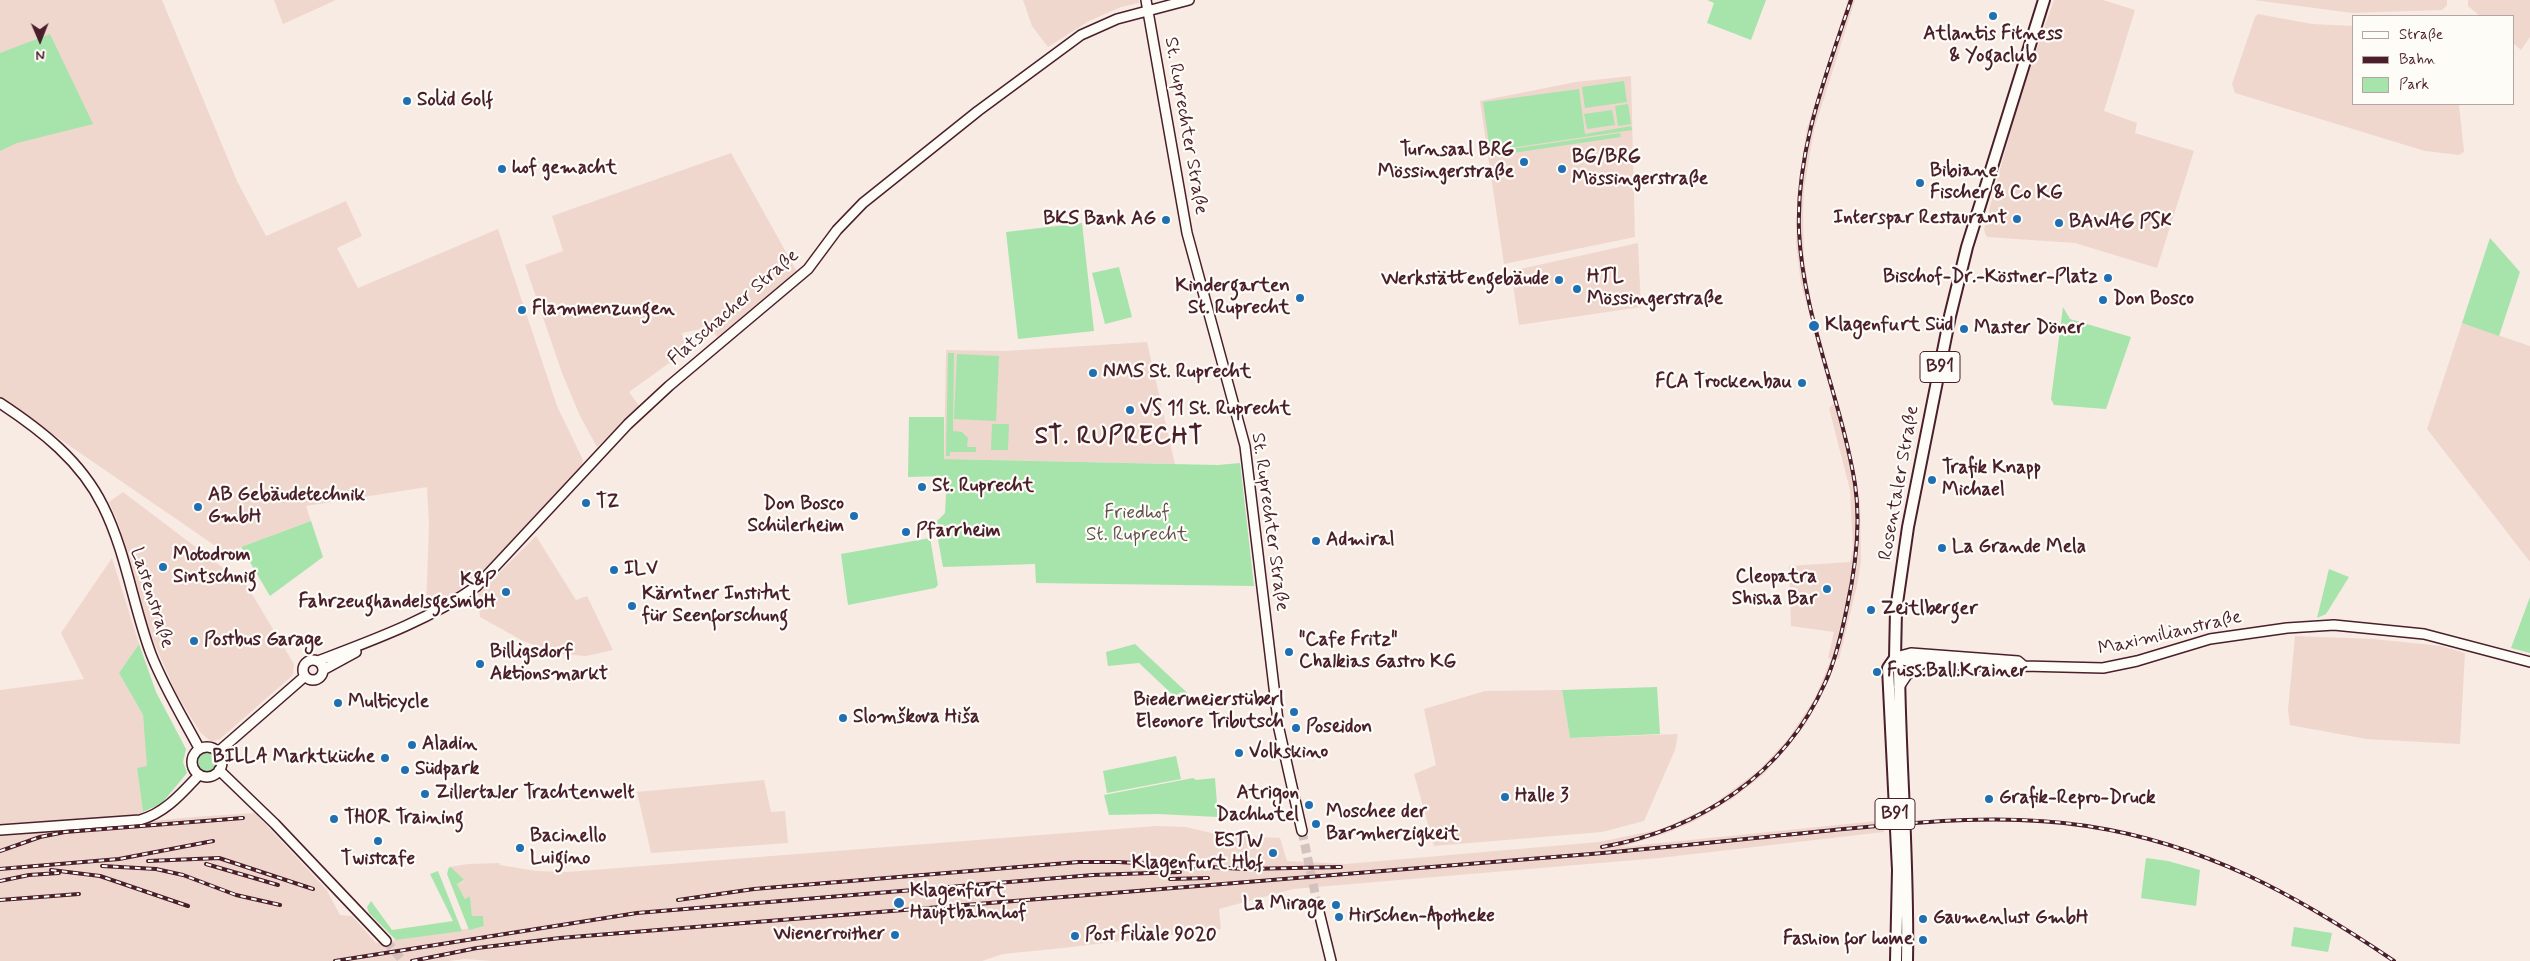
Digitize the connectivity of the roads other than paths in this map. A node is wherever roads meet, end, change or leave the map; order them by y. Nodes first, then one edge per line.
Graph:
1 (1146, 0) edge
2 (1189, 0) edge
3 (2044, 0) edge
4 (1148, 11) junction
5 (0, 403) edge
6 (371, 641) junction
7 (1894, 658) junction
8 (318, 661) junction
9 (1926, 662) junction
10 (2530, 662) edge
11 (2024, 666) junction
12 (323, 670) junction
13 (304, 677) junction
14 (1899, 687) junction
15 (199, 748) junction
16 (218, 752) junction
17 (219, 770) junction
18 (199, 775) junction
19 (0, 830) edge
20 (1302, 831) tunnel mouth
21 (1319, 912) tunnel mouth
22 (386, 941) tunnel mouth
23 (1330, 961) edge
24 (1896, 961) edge
25 (1907, 961) edge

1 - 4 street, St. Ruprechter Straße
2 - 4 street, Flatschacher Straße
3 - 7 main road, Rosentaler Straße / B91
4 - 6 street, Flatschacher Straße
4 - 20 street, St. Ruprechter Straße
5 - 15 street, Lastenstraße
6 - 8 street, Flatschacher Straße
6 - 12 street, Flatschacher Straße
7 - 9 street, Maximilianstraße
7 - 11 street, Maximilianstraße
7 - 14 main road, B91
7 - 24 main road, B91
8 - 12 street
8 - 13 street
9 - 11 street, Maximilianstraße
9 - 14 street
10 - 11 street, Maximilianstraße
12 - 13 street
13 - 16 street
14 - 25 main road, B91
15 - 16 street
15 - 18 street
16 - 17 street
17 - 18 street
17 - 22 street
18 - 19 street
21 - 23 street

